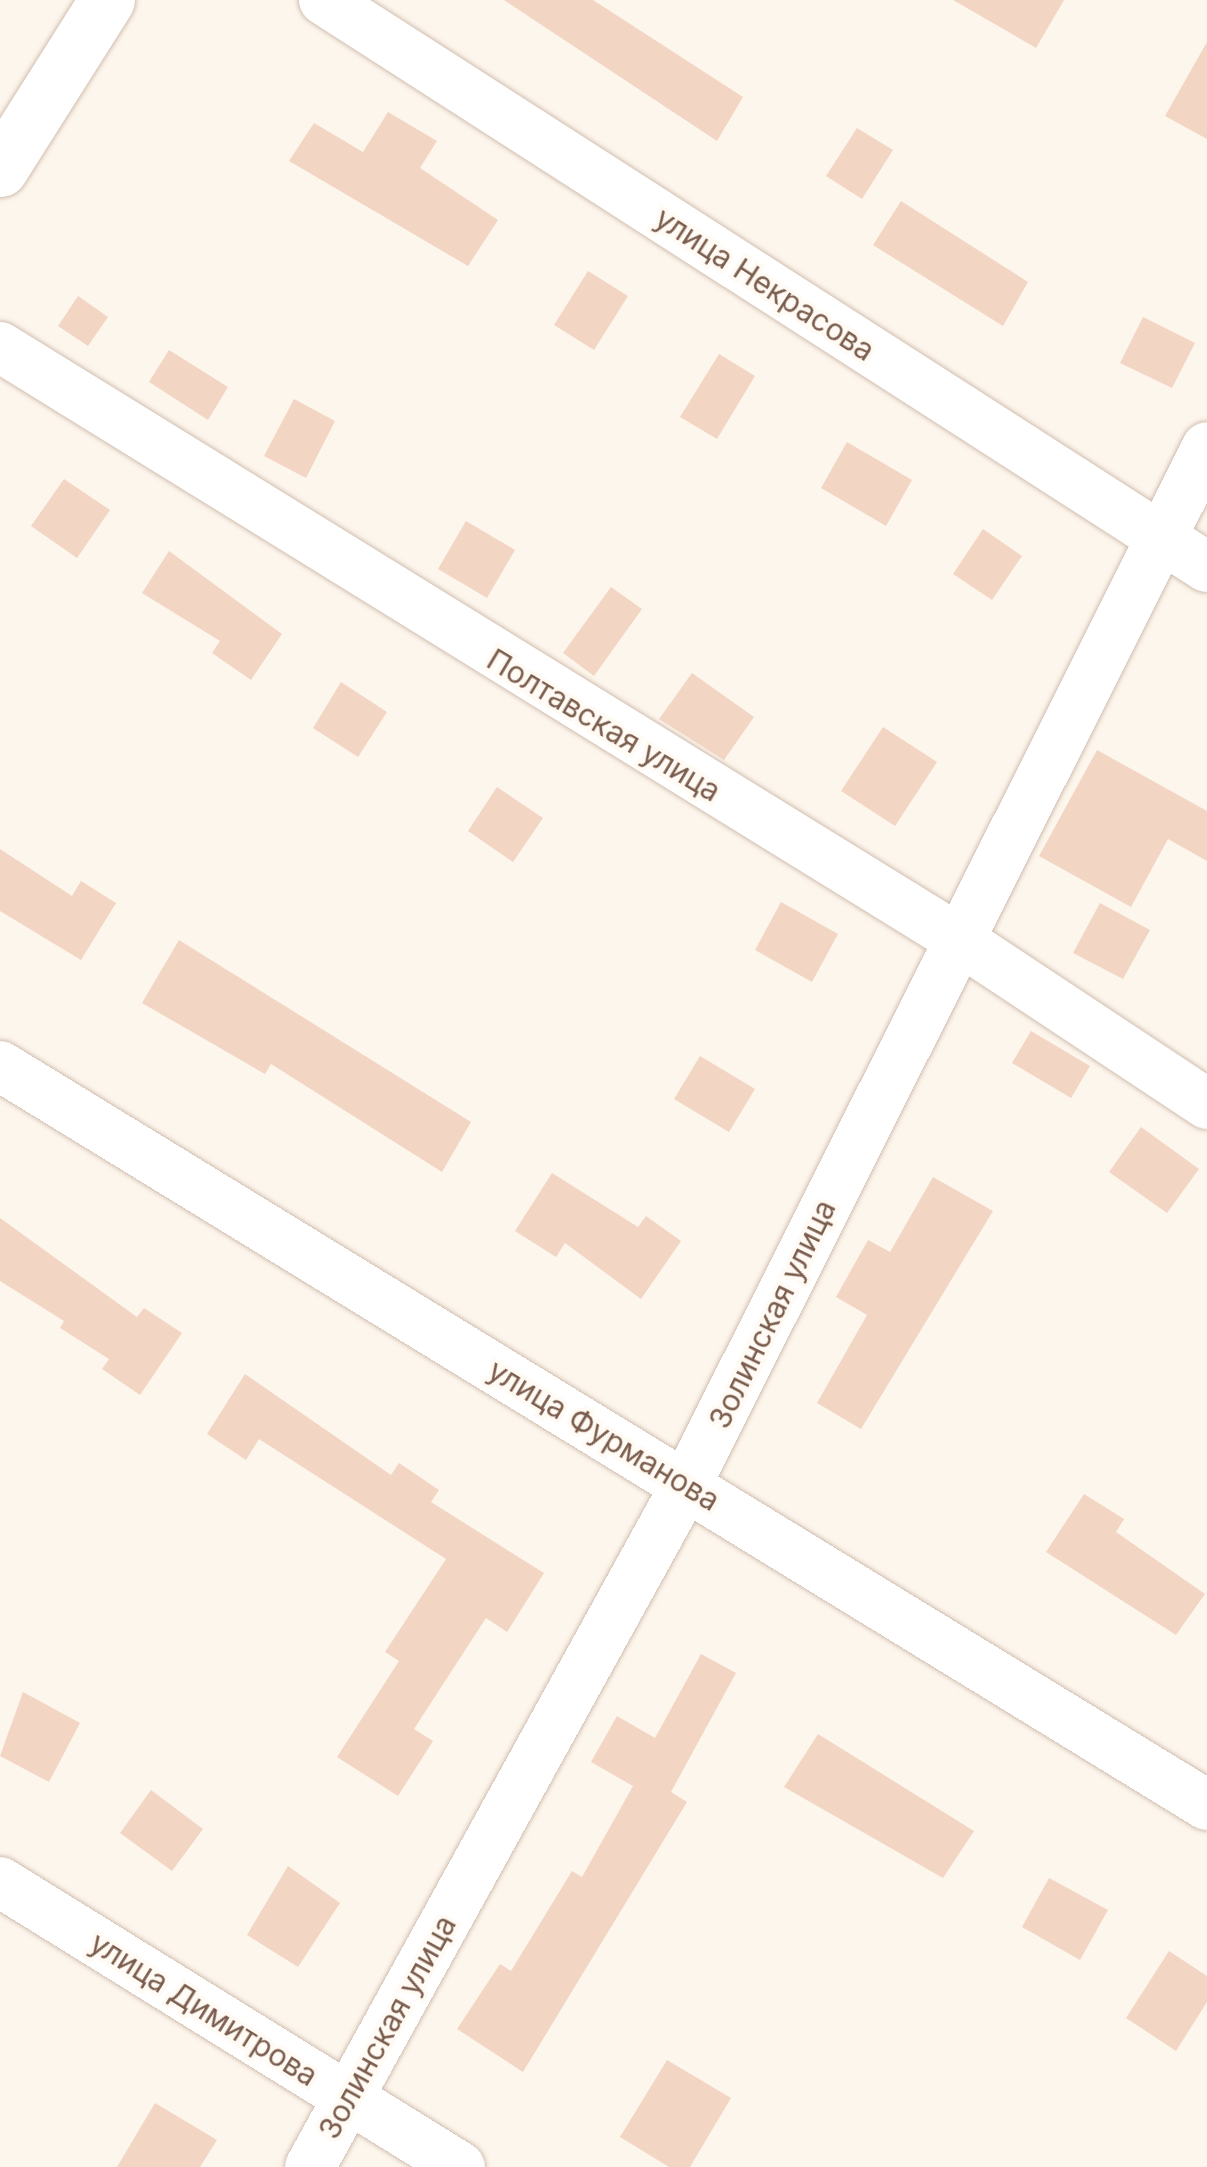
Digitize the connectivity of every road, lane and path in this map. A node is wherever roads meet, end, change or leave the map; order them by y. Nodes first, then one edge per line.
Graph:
1 (107, 0) edge
2 (324, 0) edge
3 (0, 169) edge
4 (0, 348) edge
5 (1207, 447) edge
6 (1158, 538) junction
7 (1207, 566) edge
8 (958, 939) junction
9 (0, 1066) edge
10 (1207, 1104) edge
11 (686, 1486) junction
12 (1207, 1805) edge
13 (0, 1882) edge
14 (347, 2099) junction
15 (310, 2167) edge
16 (460, 2167) edge

1 - 3 main road
2 - 6 street, улица Некрасова
4 - 8 street, Полтавская улица
5 - 6 street, Золинская улица
6 - 7 street, улица Некрасова
6 - 8 street, Золинская улица
8 - 10 street, Полтавская улица
8 - 11 street, Золинская улица
9 - 11 street, улица Фурманова
11 - 12 street, улица Фурманова
11 - 14 street, Золинская улица
13 - 14 street, улица Димитрова
14 - 15 street, Золинская улица
14 - 16 street, улица Димитрова

